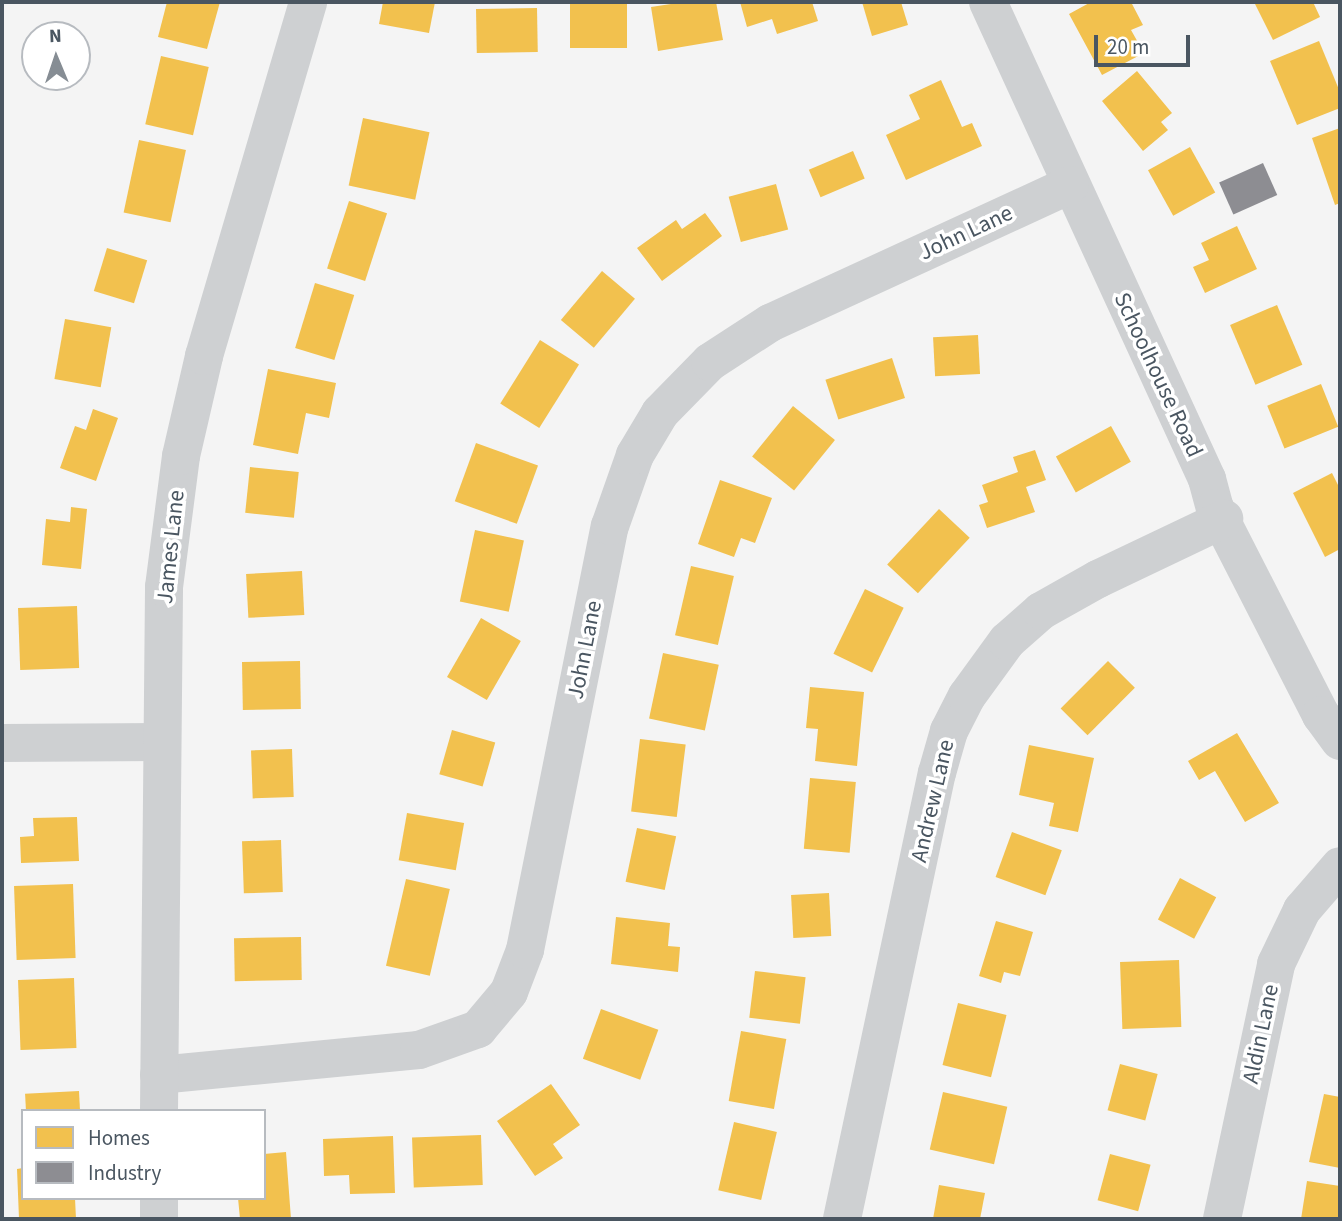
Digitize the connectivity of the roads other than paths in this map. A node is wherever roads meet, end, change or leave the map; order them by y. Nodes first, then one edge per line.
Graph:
1 (308, 2) edge
2 (988, 2) edge
3 (1070, 186) junction
4 (1224, 519) junction
5 (1340, 741) edge
6 (161, 742) junction
7 (2, 743) edge
8 (1340, 866) edge
9 (159, 1093) edge
10 (159, 1200) edge
11 (159, 1219) edge
12 (842, 1219) edge
13 (1222, 1219) edge

1 - 6 street, James Lane
2 - 3 street, Schoolhouse Road
3 - 4 street, Schoolhouse Road
3 - 9 street, John Lane
4 - 5 street, Schoolhouse Road
4 - 12 street, Andrew Lane
6 - 7 street
6 - 9 street, James Lane
8 - 13 street, Aldin Lane
10 - 11 street

